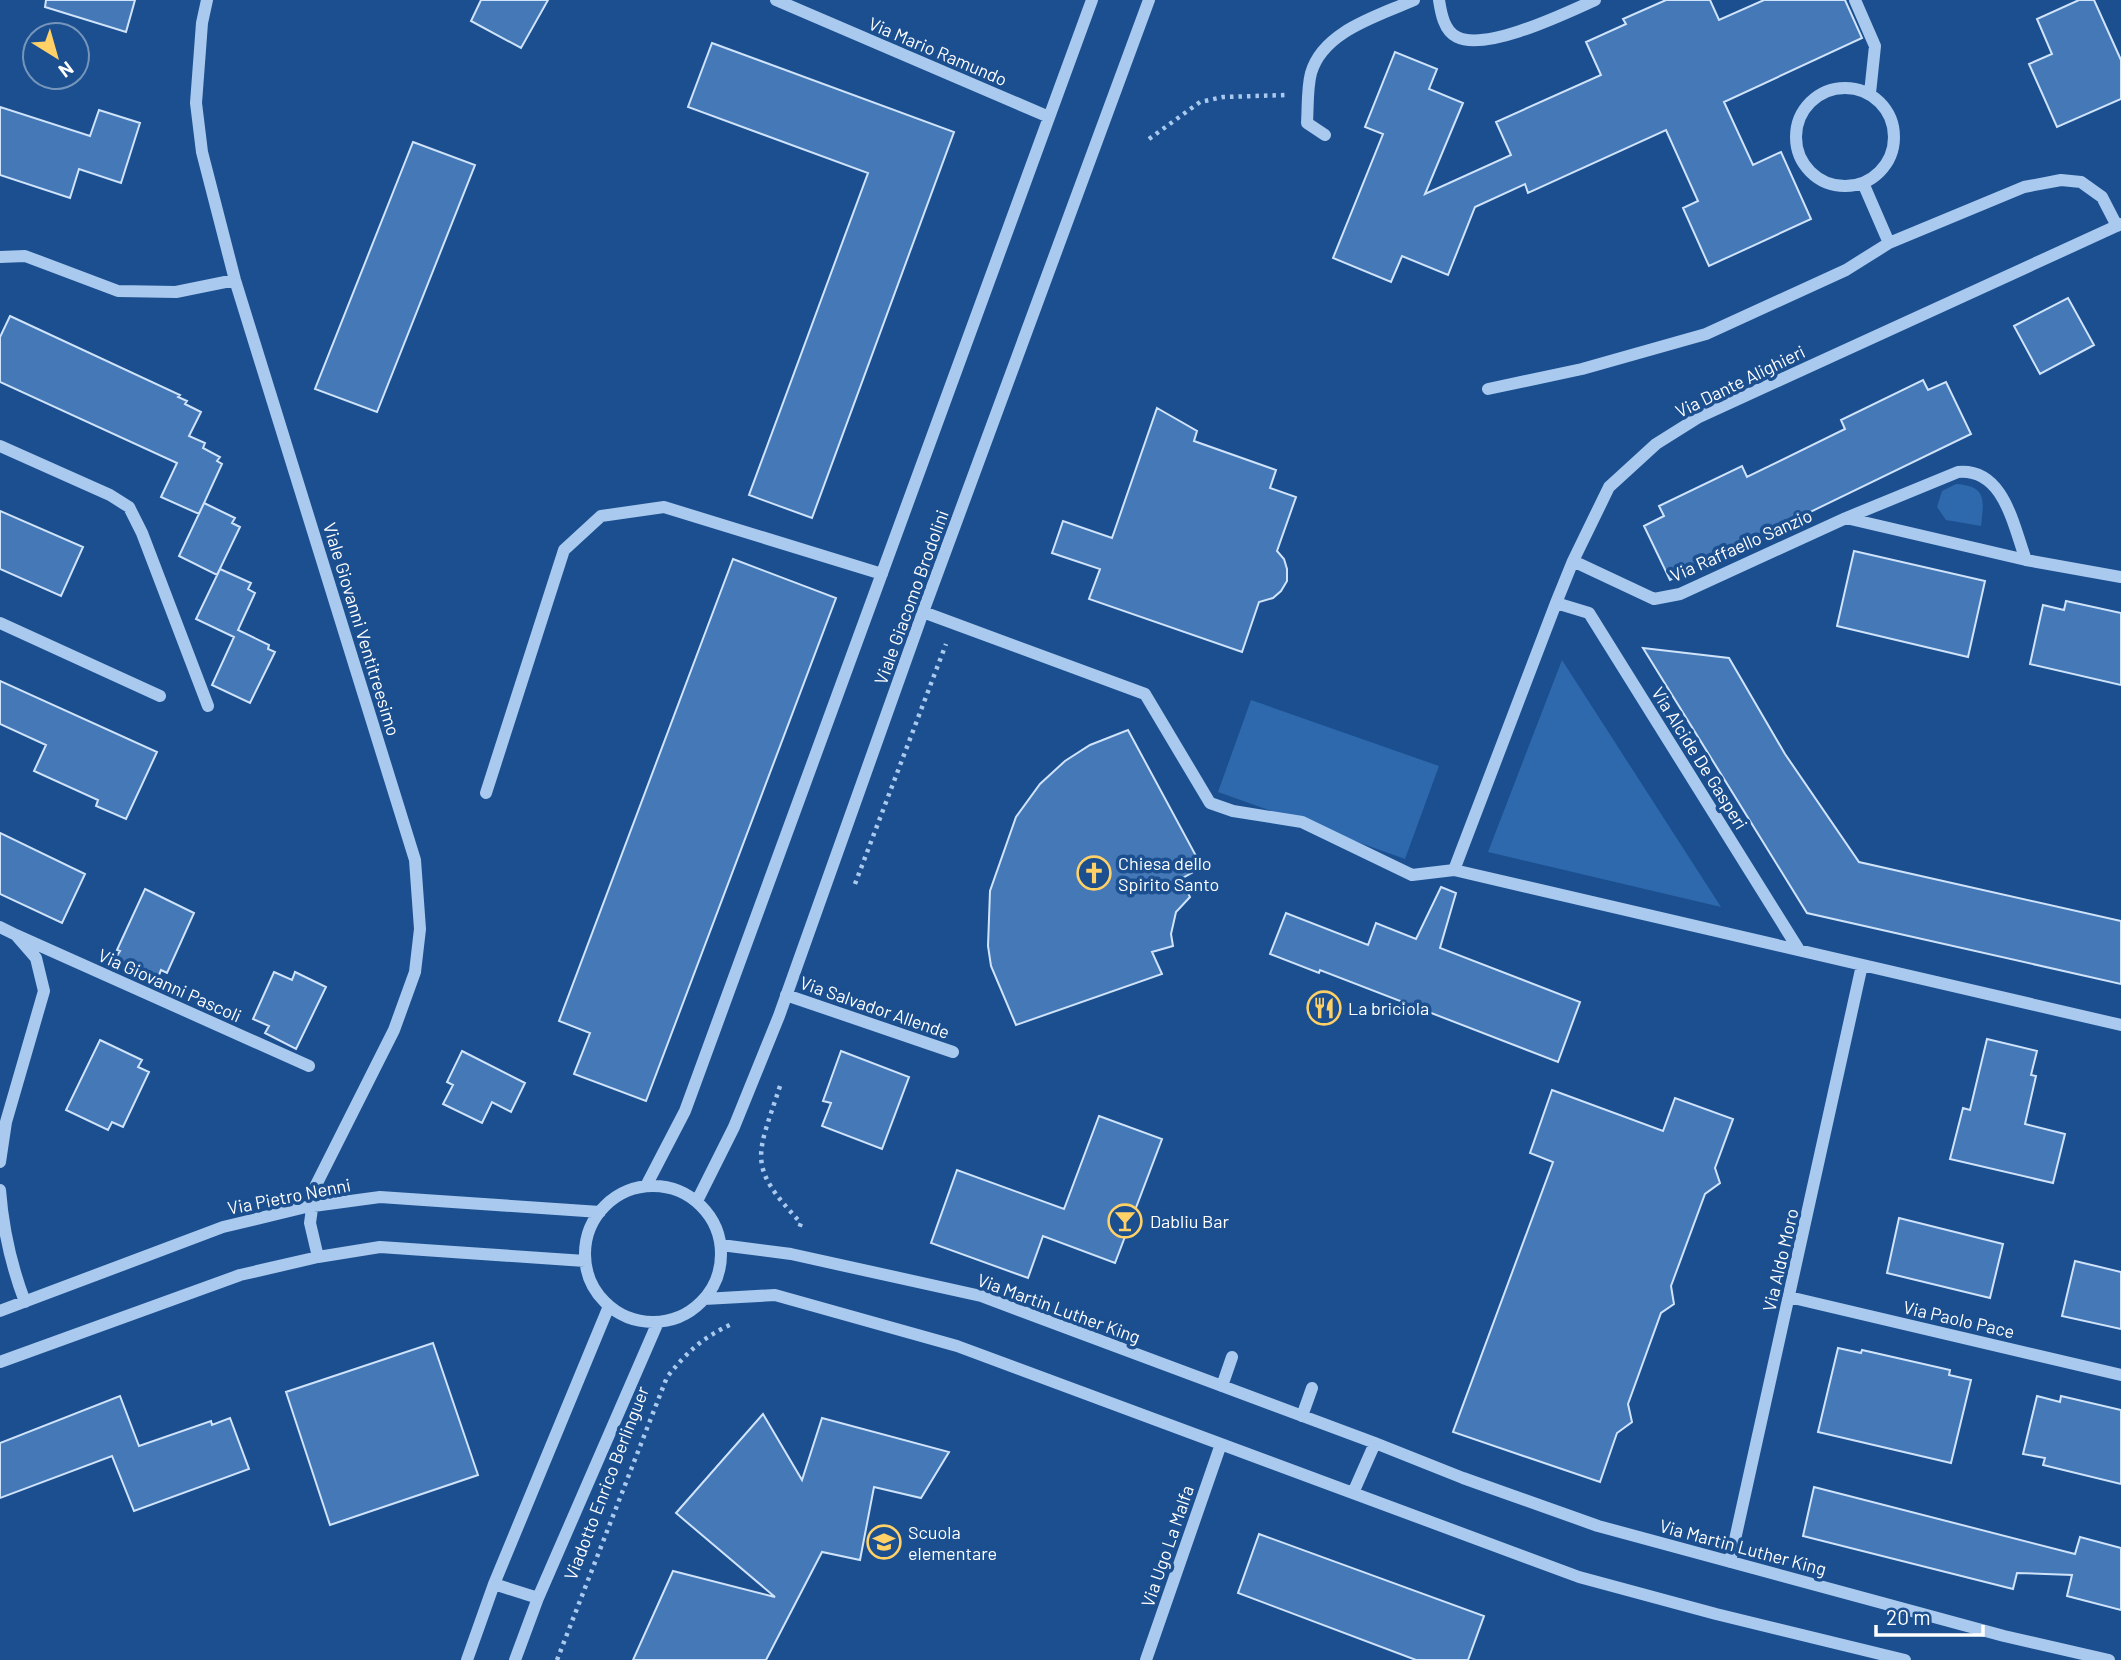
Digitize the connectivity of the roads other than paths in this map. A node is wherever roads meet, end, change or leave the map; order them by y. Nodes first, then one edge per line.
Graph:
1 (207, 0) edge
2 (776, 0) edge
3 (1092, 0) edge
4 (1149, 0) edge
5 (1414, 0) edge
6 (1439, 0) edge
7 (1595, 0) edge
8 (1855, 0) edge
9 (1870, 93) junction
10 (1049, 117) junction
11 (1325, 135) dead end
12 (1863, 183) junction
13 (2119, 225) edge
14 (1889, 243) junction
15 (0, 257) edge
16 (235, 280) junction
17 (1488, 389) dead end
18 (0, 446) edge
19 (1846, 517) junction
20 (2026, 559) junction
21 (1573, 561) junction
22 (882, 574) junction
23 (2121, 578) edge
24 (1556, 603) junction
25 (923, 612) junction
26 (0, 623) edge
27 (160, 696) dead end
28 (208, 706) dead end
29 (486, 793) dead end
30 (1454, 870) junction
31 (0, 927) edge
32 (16, 935) junction
33 (1800, 950) junction
34 (1862, 965) junction
35 (786, 995) junction
36 (2121, 1025) edge
37 (953, 1052) dead end
38 (309, 1066) dead end
39 (0, 1162) edge
40 (646, 1186) junction
41 (0, 1190) edge
42 (697, 1201) junction
43 (312, 1206) junction
44 (600, 1212) junction
45 (721, 1245) junction
46 (318, 1257) junction
47 (586, 1261) junction
48 (1789, 1297) junction
49 (705, 1299) junction
50 (25, 1302) junction
51 (609, 1306) junction
52 (0, 1311) edge
53 (658, 1322) junction
54 (1232, 1357) dead end
55 (0, 1362) edge
56 (2121, 1375) edge
57 (1222, 1386) junction
58 (1312, 1388) dead end
59 (1302, 1416) junction
60 (1376, 1443) junction
61 (1221, 1444) junction
62 (1353, 1493) junction
63 (1730, 1562) junction
64 (494, 1584) junction
65 (538, 1598) junction
66 (467, 1660) edge
67 (515, 1660) edge
68 (1146, 1660) edge
69 (1905, 1660) edge
70 (2109, 1660) edge

1 - 16 street, Viale Giovanni Ventitreesimo
2 - 10 street, Via Mario Ramundo
3 - 10 street, Viale Giacomo Brodolini
4 - 25 street, Viale Giacomo Brodolini
5 - 11 street
6 - 7 street
8 - 9 street
9 - 12 street
9 - 12 street
10 - 22 street, Viale Giacomo Brodolini
12 - 14 street
13 - 14 street
13 - 21 street, Via Dante Alighieri
14 - 17 street
15 - 16 street
16 - 43 street, Viale Giovanni Ventitreesimo
18 - 28 street
19 - 20 street
19 - 20 street, Via Raffaello Sanzio
19 - 21 street, Via Raffaello Sanzio
20 - 23 street
21 - 24 street, Via Dante Alighieri
22 - 29 street
22 - 40 street, Viale Giacomo Brodolini
24 - 30 street, Via Dante Alighieri
24 - 33 street, Via Alcide De Gasperi
25 - 30 street
25 - 35 street, Viale Giacomo Brodolini
26 - 27 street
30 - 33 street
31 - 32 street, Via Giovanni Pascoli
32 - 38 street, Via Giovanni Pascoli
32 - 39 street, Via Giovanni Pascoli
33 - 34 street
34 - 36 street
34 - 48 street, Via Aldo Moro
35 - 37 street, Via Salvador Allende
35 - 42 street, Viale Giacomo Brodolini
40 - 42 street
40 - 44 street
41 - 50 street
42 - 45 street
43 - 44 street, Via Pietro Nenni
43 - 46 street, Viale Giovanni Ventitreesimo
43 - 50 street, Via Pietro Nenni
44 - 47 street
45 - 49 street
45 - 57 street, Via Martin Luther King
46 - 47 street
46 - 55 street
47 - 51 street
48 - 56 street, Via Paolo Pace
48 - 63 street, Via Aldo Moro
49 - 53 street
49 - 61 street
50 - 52 street, Via Pietro Nenni
51 - 53 street
51 - 64 street
53 - 65 street, Viadotto Enrico Berlinguer
54 - 57 street
57 - 59 street, Via Martin Luther King
58 - 59 street
59 - 60 street, Via Martin Luther King
60 - 62 street
60 - 63 street, Via Martin Luther King
61 - 62 street
61 - 68 street, Via Ugo La Malfa
62 - 69 street
63 - 70 street, Via Martin Luther King
64 - 65 street
64 - 66 street
65 - 67 street, Viadotto Enrico Berlinguer

